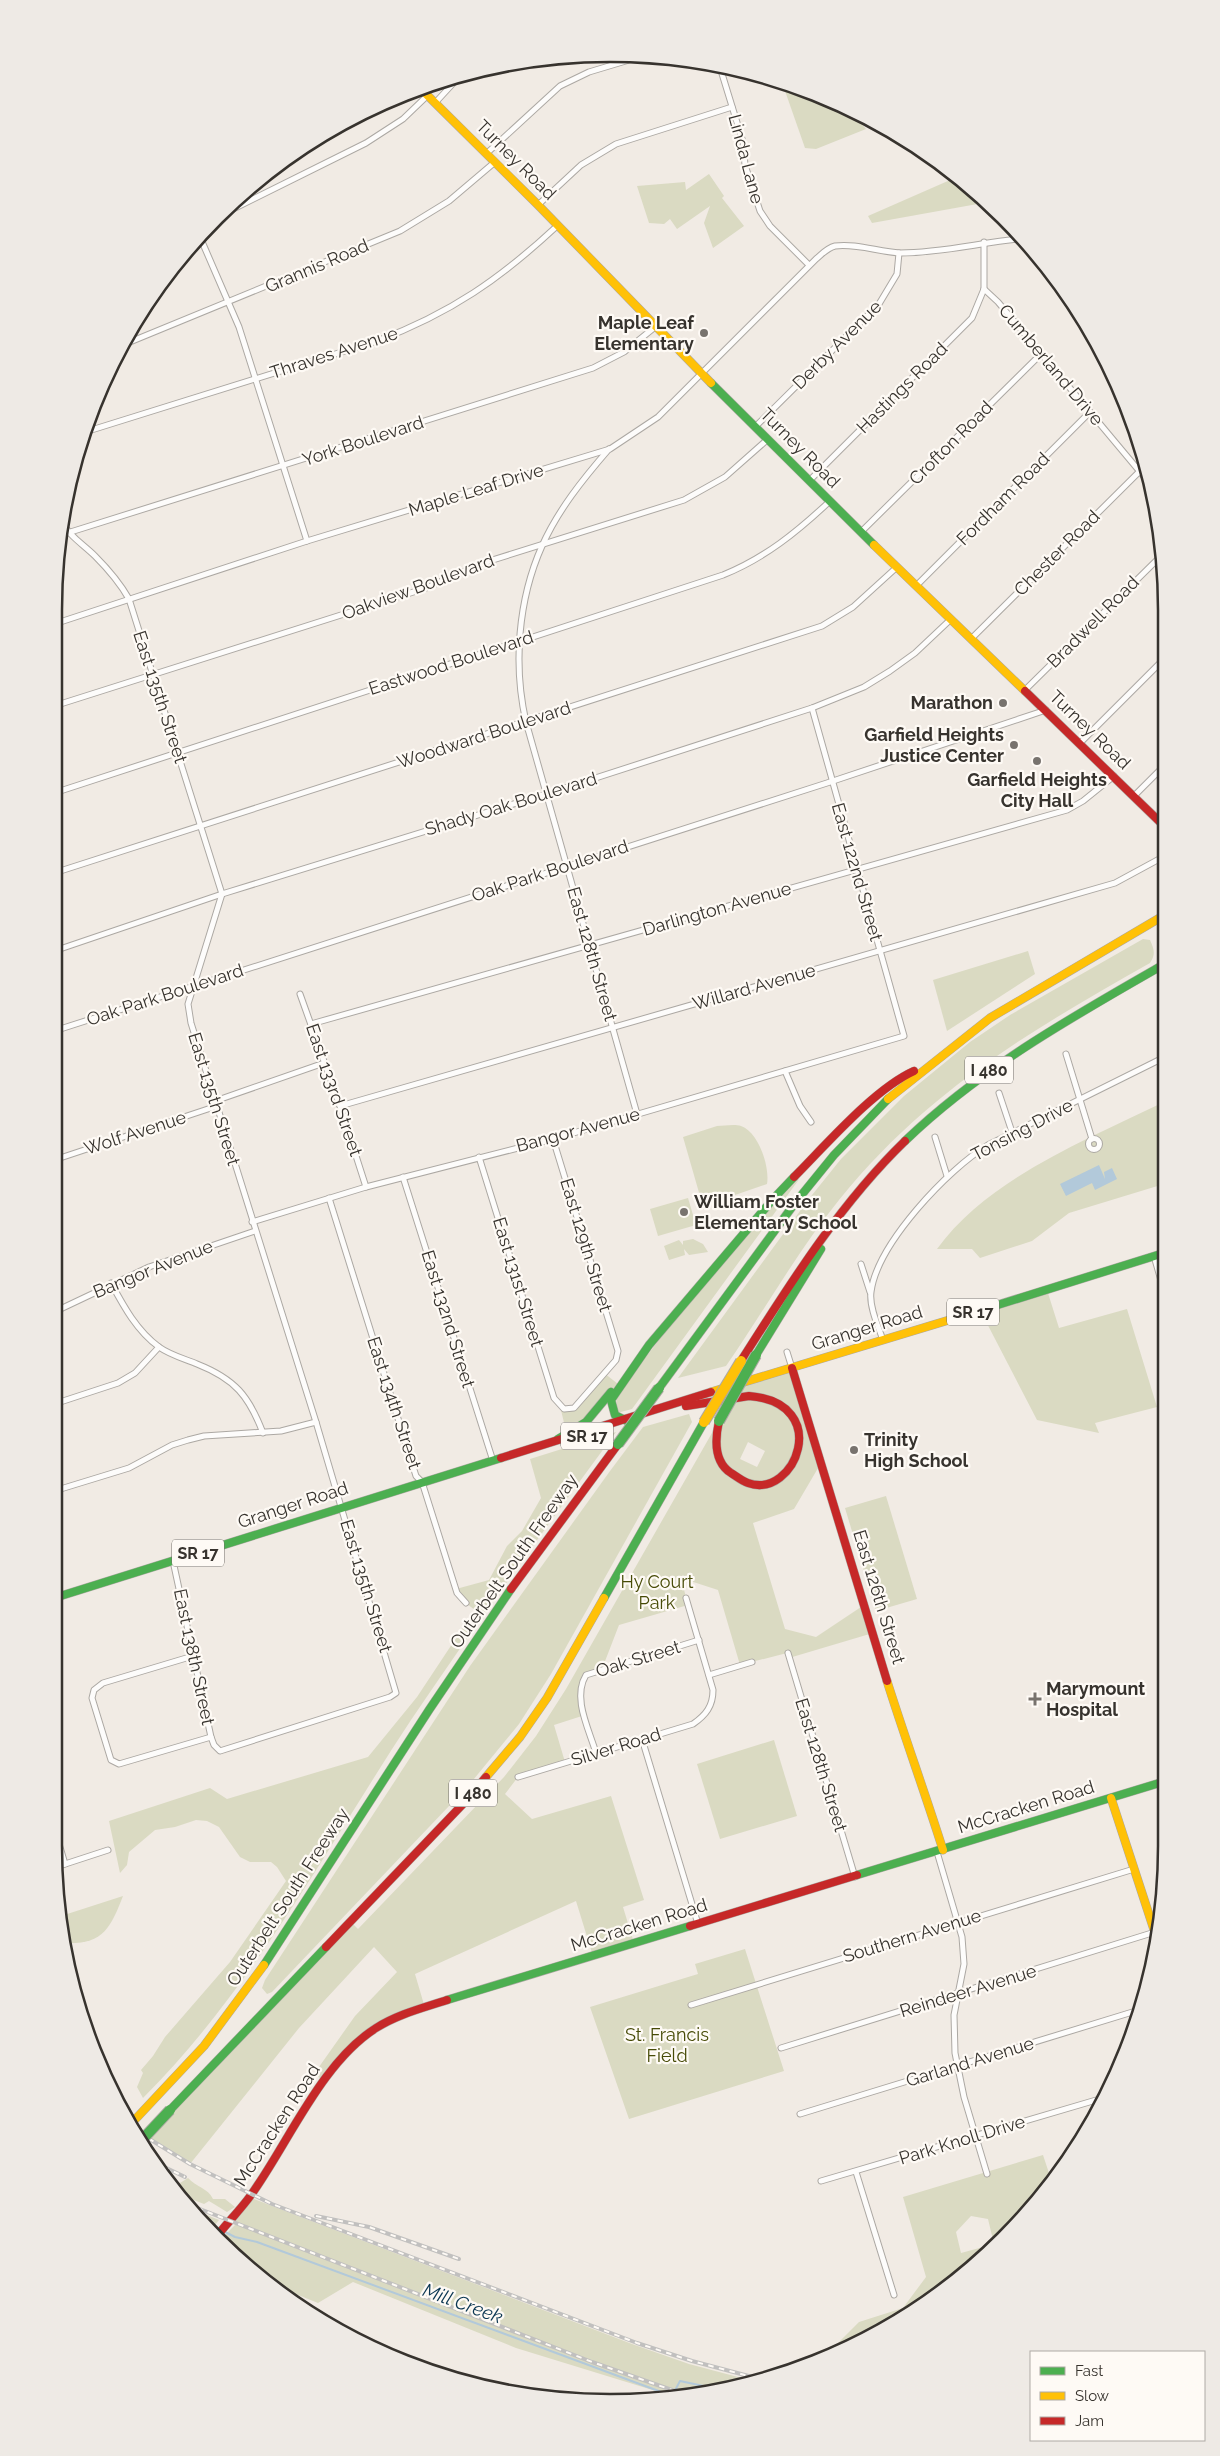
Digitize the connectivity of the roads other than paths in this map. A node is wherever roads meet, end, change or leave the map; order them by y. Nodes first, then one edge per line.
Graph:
1 (620, 63) edge
2 (722, 74) edge
3 (451, 87) edge
4 (427, 95) edge
5 (420, 97) edge
6 (435, 103) junction
7 (732, 107) junction
8 (486, 154) junction
9 (495, 162) junction
10 (242, 204) edge
11 (538, 205) junction
12 (557, 226) junction
13 (1013, 240) edge
14 (984, 242) junction
15 (203, 244) edge
16 (899, 253) junction
17 (809, 265) junction
18 (984, 288) junction
19 (229, 302) junction
20 (655, 327) junction
21 (134, 341) edge
22 (1041, 354) junction
23 (702, 374) junction
24 (257, 378) junction
25 (1090, 412) junction
26 (755, 427) junction
27 (94, 429) edge
28 (768, 439) junction
29 (610, 449) junction
30 (284, 466) junction
31 (1138, 466) edge
32 (1140, 470) edge
33 (810, 480) junction
34 (830, 501) junction
35 (861, 532) junction
36 (70, 533) joint
37 (307, 541) junction
38 (542, 545) junction
39 (1155, 562) edge
40 (897, 567) junction
41 (916, 586) junction
42 (129, 599) junction
43 (950, 620) junction
44 (62, 621) edge
45 (971, 639) junction
46 (519, 641) junction
47 (1158, 664) edge
48 (152, 675) junction
49 (1025, 690) junction
50 (62, 703) edge
51 (812, 708) junction
52 (1046, 710) junction
53 (526, 722) junction
54 (1080, 743) junction
55 (178, 753) junction
56 (1158, 772) edge
57 (1114, 776) junction
58 (831, 781) junction
59 (62, 790) edge
60 (546, 794) junction
61 (1134, 796) junction
62 (1158, 820) edge
63 (200, 824) junction
64 (1158, 860) edge
65 (566, 866) junction
66 (62, 870) edge
67 (856, 870) junction
68 (222, 894) junction
69 (1158, 919) edge
70 (588, 945) junction
71 (62, 948) edge
72 (879, 950) junction
73 (1158, 968) edge
74 (193, 986) junction
75 (300, 994) dead end
76 (311, 1024) junction
77 (612, 1027) junction
78 (62, 1028) edge
79 (904, 1036) joint
80 (1066, 1054) dead end
81 (1158, 1060) edge
82 (324, 1063) junction
83 (929, 1064) junction
84 (785, 1071) junction
85 (1000, 1093) dead end
86 (1079, 1100) junction
87 (216, 1104) junction
88 (340, 1106) junction
89 (637, 1114) junction
90 (811, 1122) dead end
91 (1012, 1132) junction
92 (935, 1137) dead end
93 (553, 1139) junction
94 (1092, 1139) dead end
95 (62, 1157) edge
96 (479, 1157) junction
97 (947, 1176) junction
98 (403, 1177) junction
99 (366, 1187) junction
100 (329, 1198) junction
101 (842, 1211) junction
102 (252, 1222) junction
103 (255, 1231) junction
104 (1158, 1255) edge
105 (1154, 1256) junction
106 (861, 1264) dead end
107 (1158, 1270) edge
108 (111, 1283) junction
109 (870, 1293) junction
110 (62, 1308) edge
111 (883, 1340) junction
112 (160, 1347) junction
113 (787, 1352) dead end
114 (633, 1367) junction
115 (792, 1368) junction
116 (780, 1372) junction
117 (62, 1401) edge
118 (560, 1406) joint
119 (686, 1406) junction
120 (626, 1421) junction
121 (316, 1422) junction
122 (263, 1433) junction
123 (558, 1439) junction
124 (543, 1446) junction
125 (493, 1461) junction
126 (422, 1482) junction
127 (62, 1489) edge
128 (342, 1507) junction
129 (173, 1561) junction
130 (62, 1596) edge
131 (686, 1598) dead end
132 (466, 1604) dead end
133 (699, 1640) junction
134 (788, 1653) dead end
135 (193, 1656) junction
136 (752, 1662) dead end
137 (709, 1675) junction
138 (211, 1737) junction
139 (642, 1739) junction
140 (220, 1751) joint
141 (596, 1753) junction
142 (518, 1777) dead end
143 (1158, 1783) edge
144 (1111, 1798) junction
145 (108, 1850) dead end
146 (940, 1851) junction
147 (63, 1856) edge
148 (65, 1864) joint
149 (1134, 1869) junction
150 (855, 1877) junction
151 (958, 1922) junction
152 (698, 1924) junction
153 (1152, 1924) edge
154 (1150, 1938) edge
155 (958, 1994) junction
156 (691, 2005) dead end
157 (1131, 2012) edge
158 (781, 2048) dead end
159 (959, 2065) junction
160 (1094, 2100) edge
161 (800, 2114) dead end
162 (136, 2120) edge
163 (975, 2135) junction
164 (146, 2136) edge
165 (856, 2172) junction
166 (987, 2174) dead end
167 (821, 2181) dead end
168 (221, 2231) edge
169 (894, 2294) dead end

1 - 8 street
2 - 7 street, Linda Lane
3 - 6 street
4 - 6 main road, Turney Road
5 - 10 street
6 - 8 main road, Turney Road
7 - 11 street
7 - 17 street, Linda Lane
8 - 9 main road, Turney Road
9 - 11 main road, Turney Road
9 - 19 street, Grannis Road
11 - 12 main road, Turney Road
12 - 20 main road, Turney Road
12 - 24 street, Thraves Avenue
13 - 14 street
14 - 16 street
14 - 18 street, Cumberland Drive
15 - 19 street
16 - 17 street, Maple Leaf Drive
16 - 26 street, Derby Avenue
17 - 23 street, Maple Leaf Drive
18 - 22 street, Cumberland Drive
18 - 33 street, Hastings Road
19 - 21 street, Grannis Road
19 - 24 street
20 - 23 main road, Turney Road
20 - 30 street, York Boulevard
22 - 25 street, Cumberland Drive
22 - 35 street, Crofton Road
23 - 26 main road, Turney Road
23 - 29 street, Maple Leaf Drive
24 - 27 street, Thraves Avenue
24 - 30 street
25 - 31 street, Cumberland Drive
25 - 41 street, Fordham Road
26 - 28 main road, Turney Road
28 - 33 main road, Turney Road
28 - 38 street, Oakview Boulevard
29 - 37 street, Maple Leaf Drive
29 - 38 street, East 128th Street
30 - 36 street, York Boulevard
30 - 37 street
32 - 45 street, Chester Road
33 - 34 main road, Turney Road
34 - 35 main road, Turney Road
34 - 46 street, Eastwood Boulevard
35 - 40 main road, Turney Road
36 - 42 street, East 135th Street
37 - 42 street, Maple Leaf Drive
38 - 46 street, East 128th Street
38 - 48 street, Oakview Boulevard
39 - 49 street, Bradwell Road
40 - 41 main road, Turney Road
40 - 53 street, Woodward Boulevard
41 - 43 main road, Turney Road
42 - 44 street, Maple Leaf Drive
42 - 48 street, East 135th Street
43 - 45 main road, Turney Road
43 - 51 street, Shady Oak Boulevard
45 - 49 main road, Turney Road
46 - 53 street, East 128th Street
46 - 55 street, Eastwood Boulevard
47 - 54 street
48 - 50 street, Oakview Boulevard
48 - 55 street, East 135th Street
49 - 52 main road, Turney Road
51 - 58 street, East 122nd Street
51 - 60 street, Shady Oak Boulevard
52 - 54 main road, Turney Road
52 - 58 street, Oak Park Boulevard
53 - 60 street, East 128th Street
53 - 63 street, Woodward Boulevard
54 - 57 main road, Turney Road
55 - 59 street, Eastwood Boulevard
55 - 63 street, East 135th Street
56 - 61 street
57 - 61 main road, Turney Road
57 - 67 street, Darlington Avenue
58 - 65 street, Oak Park Boulevard
58 - 67 street, East 122nd Street
60 - 65 street, East 128th Street
60 - 68 street, Shady Oak Boulevard
61 - 62 main road, Turney Road
63 - 66 street, Woodward Boulevard
63 - 68 street, East 135th Street
64 - 72 street, Willard Avenue
65 - 70 street, East 128th Street
65 - 74 street, Oak Park Boulevard
67 - 70 street, Darlington Avenue
67 - 72 street, East 122nd Street
68 - 71 street, Shady Oak Boulevard
68 - 74 street, East 135th Street
69 - 83 main road, Outerbelt South Freeway / I 480
70 - 76 street, Darlington Avenue
70 - 77 street, East 128th Street
72 - 77 street, Willard Avenue
72 - 79 street, East 122nd Street
73 - 101 main road, I 480
74 - 78 street, Oak Park Boulevard
74 - 87 street, East 135th Street
75 - 76 street, East 133rd Street
76 - 82 street, East 133rd Street
77 - 88 street, Willard Avenue
77 - 89 street, East 128th Street
79 - 84 street, Bangor Avenue
80 - 86 street
81 - 86 street, Tonsing Drive
82 - 87 street, Wolf Avenue
82 - 88 street, East 133rd Street
83 - 114 main road
83 - 162 main road, Outerbelt South Freeway / I 480, bridge
84 - 89 street, Bangor Avenue
84 - 90 street
85 - 91 street
86 - 91 street, Tonsing Drive
86 - 94 street
87 - 95 street, Wolf Avenue
87 - 102 street, East 135th Street
88 - 99 street, East 133rd Street
89 - 93 street, Bangor Avenue
91 - 97 street, Tonsing Drive
92 - 97 street
93 - 96 street, Bangor Avenue
93 - 118 street, East 129th Street
96 - 98 street, Bangor Avenue
96 - 118 street, East 131st Street
97 - 109 street, Tonsing Drive
98 - 99 street, Bangor Avenue
98 - 125 street, East 132nd Street
99 - 100 street, Bangor Avenue
100 - 102 street, Bangor Avenue
100 - 126 street, East 134th Street
101 - 119 main road, bridge
101 - 164 main road, I 480, bridge
102 - 103 street, East 135th Street
103 - 108 street, Bangor Avenue
103 - 121 street, East 135th Street
104 - 105 main road, Granger Road / SR 17
105 - 107 street
105 - 111 main road, Granger Road / SR 17
106 - 109 street
108 - 110 street, Bangor Avenue
108 - 112 street
109 - 111 street
111 - 115 main road, Granger Road / SR 17
112 - 117 street
112 - 122 street
113 - 115 street, East 126th Street
114 - 120 main road
114 - 123 main road
115 - 116 main road, Granger Road / SR 17
115 - 146 main road, East 126th Street
116 - 119 main road, Granger Road / SR 17
116 - 120 main road, Granger Road / SR 17
119 - 120 main road, Granger Road / SR 17
120 - 123 main road, Granger Road / SR 17
120 - 124 main road, Granger Road / SR 17
121 - 122 street
121 - 128 street, East 135th Street
122 - 127 street
123 - 124 main road, Granger Road / SR 17
124 - 125 main road, Granger Road / SR 17
125 - 126 main road, Granger Road / SR 17
126 - 128 main road, Granger Road / SR 17
126 - 132 street, East 134th Street
128 - 129 main road, Granger Road / SR 17
128 - 140 street, East 135th Street
129 - 130 main road, Granger Road / SR 17
129 - 135 street, East 138th Street
131 - 133 street
133 - 137 street
133 - 141 street, Oak Street
134 - 150 street, East 128th Street
135 - 138 street, East 138th Street
135 - 138 street
136 - 137 street
137 - 139 street, Silver Road
138 - 140 street, East 138th Street
139 - 141 street, Silver Road
139 - 152 street
141 - 142 street, Silver Road
143 - 144 main road, McCracken Road
144 - 146 main road, McCracken Road
144 - 149 main road
145 - 148 street
146 - 150 main road, McCracken Road
146 - 151 street
147 - 148 street
149 - 151 street, Southern Avenue
149 - 153 main road
150 - 152 main road, McCracken Road
151 - 155 street
151 - 156 street, Southern Avenue
152 - 168 main road, McCracken Road
154 - 155 street, Reindeer Avenue
155 - 158 street, Reindeer Avenue
155 - 159 street
157 - 159 street, Garland Avenue
159 - 161 street, Garland Avenue
159 - 163 street
160 - 163 street, Park Knoll Drive
163 - 165 street, Park Knoll Drive
163 - 166 street
165 - 167 street, Park Knoll Drive
165 - 169 street

